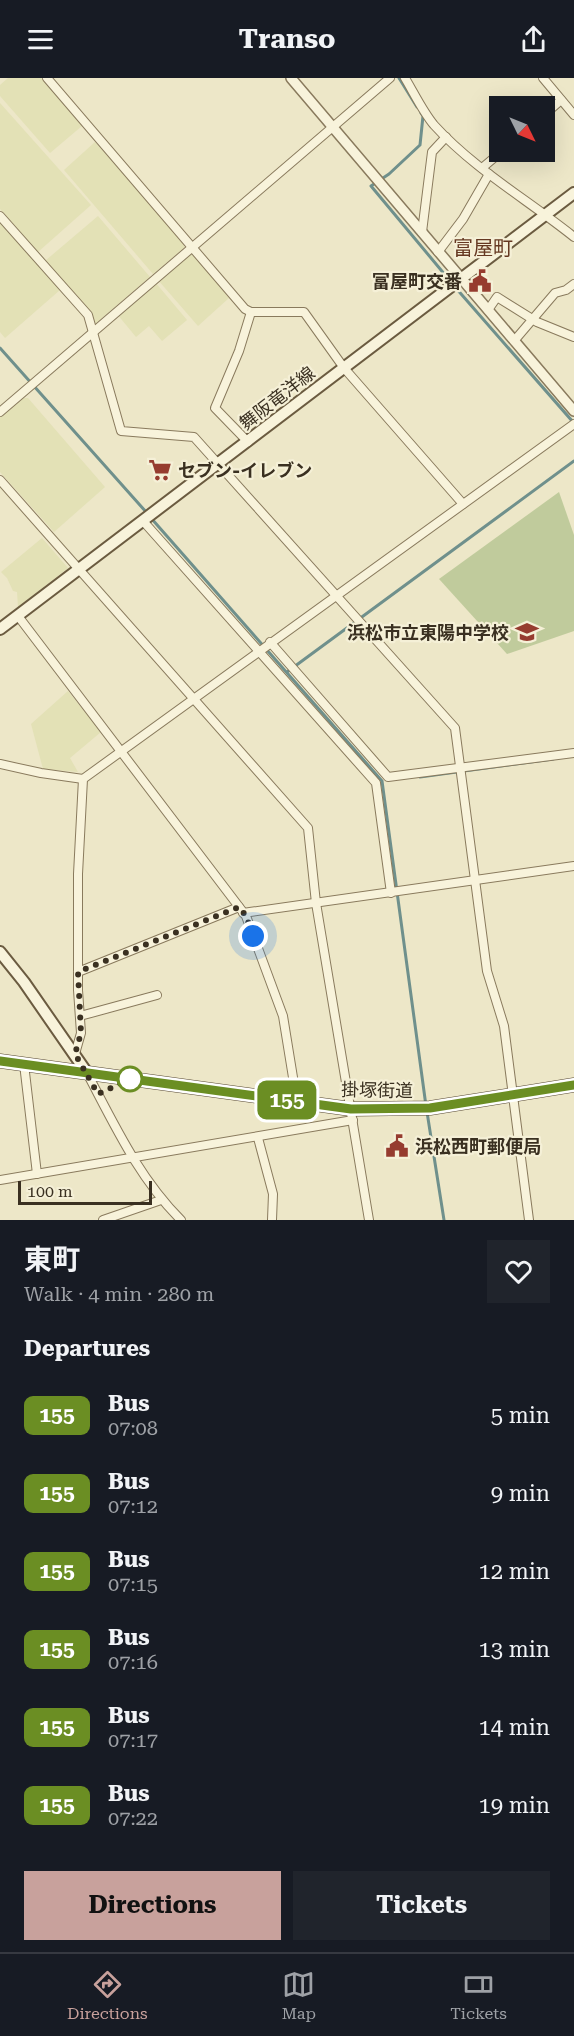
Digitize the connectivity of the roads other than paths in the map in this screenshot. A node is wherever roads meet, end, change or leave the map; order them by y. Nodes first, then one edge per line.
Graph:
1 (47, 78) edge
2 (291, 78) edge
3 (390, 78) edge
4 (405, 78) edge
5 (543, 78) edge
6 (561, 100) junction
7 (555, 105) edge
8 (574, 115) edge
9 (333, 127) junction
10 (446, 137) junction
11 (489, 162) edge
12 (482, 168) junction
13 (489, 174) junction
14 (574, 193) edge
15 (546, 215) junction
16 (0, 216) edge
17 (422, 232) junction
18 (574, 237) edge
19 (192, 246) junction
20 (438, 252) junction
21 (461, 279) junction
22 (574, 284) edge
23 (488, 310) junction
24 (250, 312) junction
25 (534, 320) junction
26 (93, 332) junction
27 (574, 337) edge
28 (514, 341) junction
29 (344, 368) junction
30 (574, 411) edge
31 (0, 412) edge
32 (573, 426) edge
33 (248, 442) junction
34 (219, 464) junction
35 (0, 480) edge
36 (463, 504) junction
37 (142, 522) junction
38 (79, 570) junction
39 (336, 597) junction
40 (18, 616) junction
41 (0, 629) edge
42 (270, 642) junction
43 (258, 651) junction
44 (194, 699) junction
45 (120, 751) junction
46 (574, 753) edge
47 (0, 764) edge
48 (460, 768) junction
49 (83, 779) junction
50 (574, 866) edge
51 (475, 881) junction
52 (394, 892) junction
53 (316, 903) junction
54 (241, 910) junction
55 (0, 952) edge
56 (78, 972) junction
57 (156, 995) dead end
58 (80, 1016) junction
59 (75, 1054) junction
60 (0, 1061) edge
61 (24, 1064) junction
62 (87, 1073) junction
63 (574, 1085) edge
64 (514, 1095) junction
65 (297, 1102) junction
66 (352, 1115) junction
67 (258, 1137) junction
68 (132, 1158) junction
69 (37, 1174) junction
70 (0, 1180) edge
71 (160, 1200) junction
72 (103, 1220) edge
73 (181, 1220) edge
74 (272, 1220) edge
75 (369, 1220) edge
76 (529, 1220) edge

1 - 19 street
2 - 9 street
3 - 9 street
4 - 10 street
5 - 6 street
6 - 7 street
6 - 8 street
9 - 17 street
9 - 19 street
10 - 12 street
10 - 17 street
11 - 12 street
12 - 13 street
13 - 15 street
13 - 20 street
14 - 15 main road, 舞阪竜洋線
15 - 18 street
15 - 21 main road, 舞阪竜洋線
16 - 26 street
17 - 20 street
19 - 24 street
19 - 26 street
20 - 21 street
21 - 23 street
21 - 29 main road, 舞阪竜洋線
22 - 25 street
23 - 25 street
23 - 28 street
24 - 29 street
24 - 33 street
25 - 27 street
25 - 28 street
26 - 31 street
26 - 34 street
28 - 30 street
29 - 33 main road, 舞阪竜洋線
29 - 36 street
32 - 36 street
33 - 34 main road, 舞阪竜洋線
34 - 37 main road, 舞阪竜洋線
34 - 39 street
35 - 38 street
36 - 39 street
37 - 38 main road, 舞阪竜洋線
37 - 43 street
38 - 40 main road, 舞阪竜洋線
38 - 44 street
39 - 42 street
39 - 48 street
40 - 41 main road, 舞阪竜洋線
40 - 45 street
42 - 43 street
42 - 48 street
43 - 44 street
43 - 52 street
44 - 45 street
44 - 53 street
45 - 49 street
45 - 54 street
46 - 48 street
47 - 49 street
48 - 51 street
49 - 56 street
50 - 51 street
51 - 52 street
51 - 64 street
52 - 53 street
53 - 54 street
53 - 66 street
54 - 56 street
54 - 65 street
55 - 59 main road
56 - 58 street
57 - 58 street
58 - 59 street
59 - 62 main road
60 - 61 highway, 掛塚街道
61 - 62 highway, 掛塚街道
61 - 69 street
62 - 65 highway, 掛塚街道
62 - 68 street
63 - 64 highway, 掛塚街道
64 - 66 highway, 掛塚街道
64 - 76 street
65 - 66 highway, 掛塚街道
66 - 67 street
66 - 75 street
67 - 68 street
67 - 74 street
68 - 69 street
68 - 71 street
69 - 70 street
71 - 72 street
71 - 73 street

